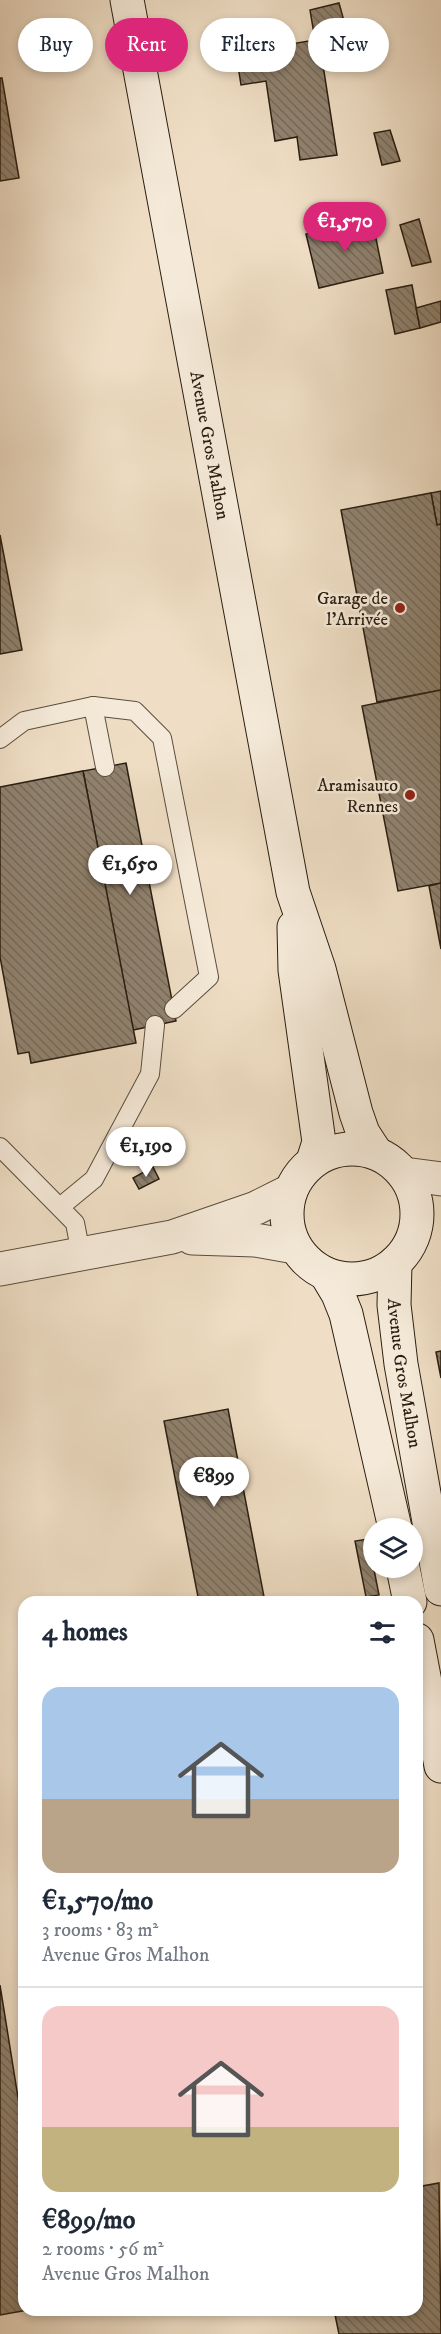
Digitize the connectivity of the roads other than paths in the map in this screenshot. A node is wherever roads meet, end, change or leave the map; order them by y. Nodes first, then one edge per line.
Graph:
1 (127, 0) edge
2 (93, 706) junction
3 (0, 739) edge
4 (105, 767) dead end
5 (293, 892) junction
6 (174, 1009) dead end
7 (155, 1025) dead end
8 (0, 1147) edge
9 (376, 1153) junction
10 (313, 1161) junction
11 (404, 1174) junction
12 (441, 1179) edge
13 (290, 1191) junction
14 (60, 1207) junction
15 (172, 1237) junction
16 (295, 1247) junction
17 (81, 1254) junction
18 (395, 1263) junction
19 (0, 1269) edge
20 (326, 1274) junction
21 (393, 1518) edge
22 (405, 1578) edge
23 (441, 1589) edge
24 (409, 1596) edge
25 (423, 1672) edge
26 (441, 1766) edge

1 - 5 main road, Avenue Gros Malhon
2 - 3 lane
2 - 4 lane
2 - 6 lane
5 - 9 main road, Avenue Gros Malhon
5 - 10 main road, Avenue Gros Malhon
7 - 14 lane
8 - 14 lane
9 - 10 main road
9 - 11 main road
10 - 13 main road
11 - 12 main road
11 - 18 main road
13 - 15 main road
13 - 16 main road
14 - 17 lane
15 - 16 main road
15 - 17 main road
16 - 20 main road
17 - 19 main road
18 - 20 main road
18 - 23 main road, Avenue Gros Malhon
20 - 21 main road
22 - 24 main road
25 - 26 main road

